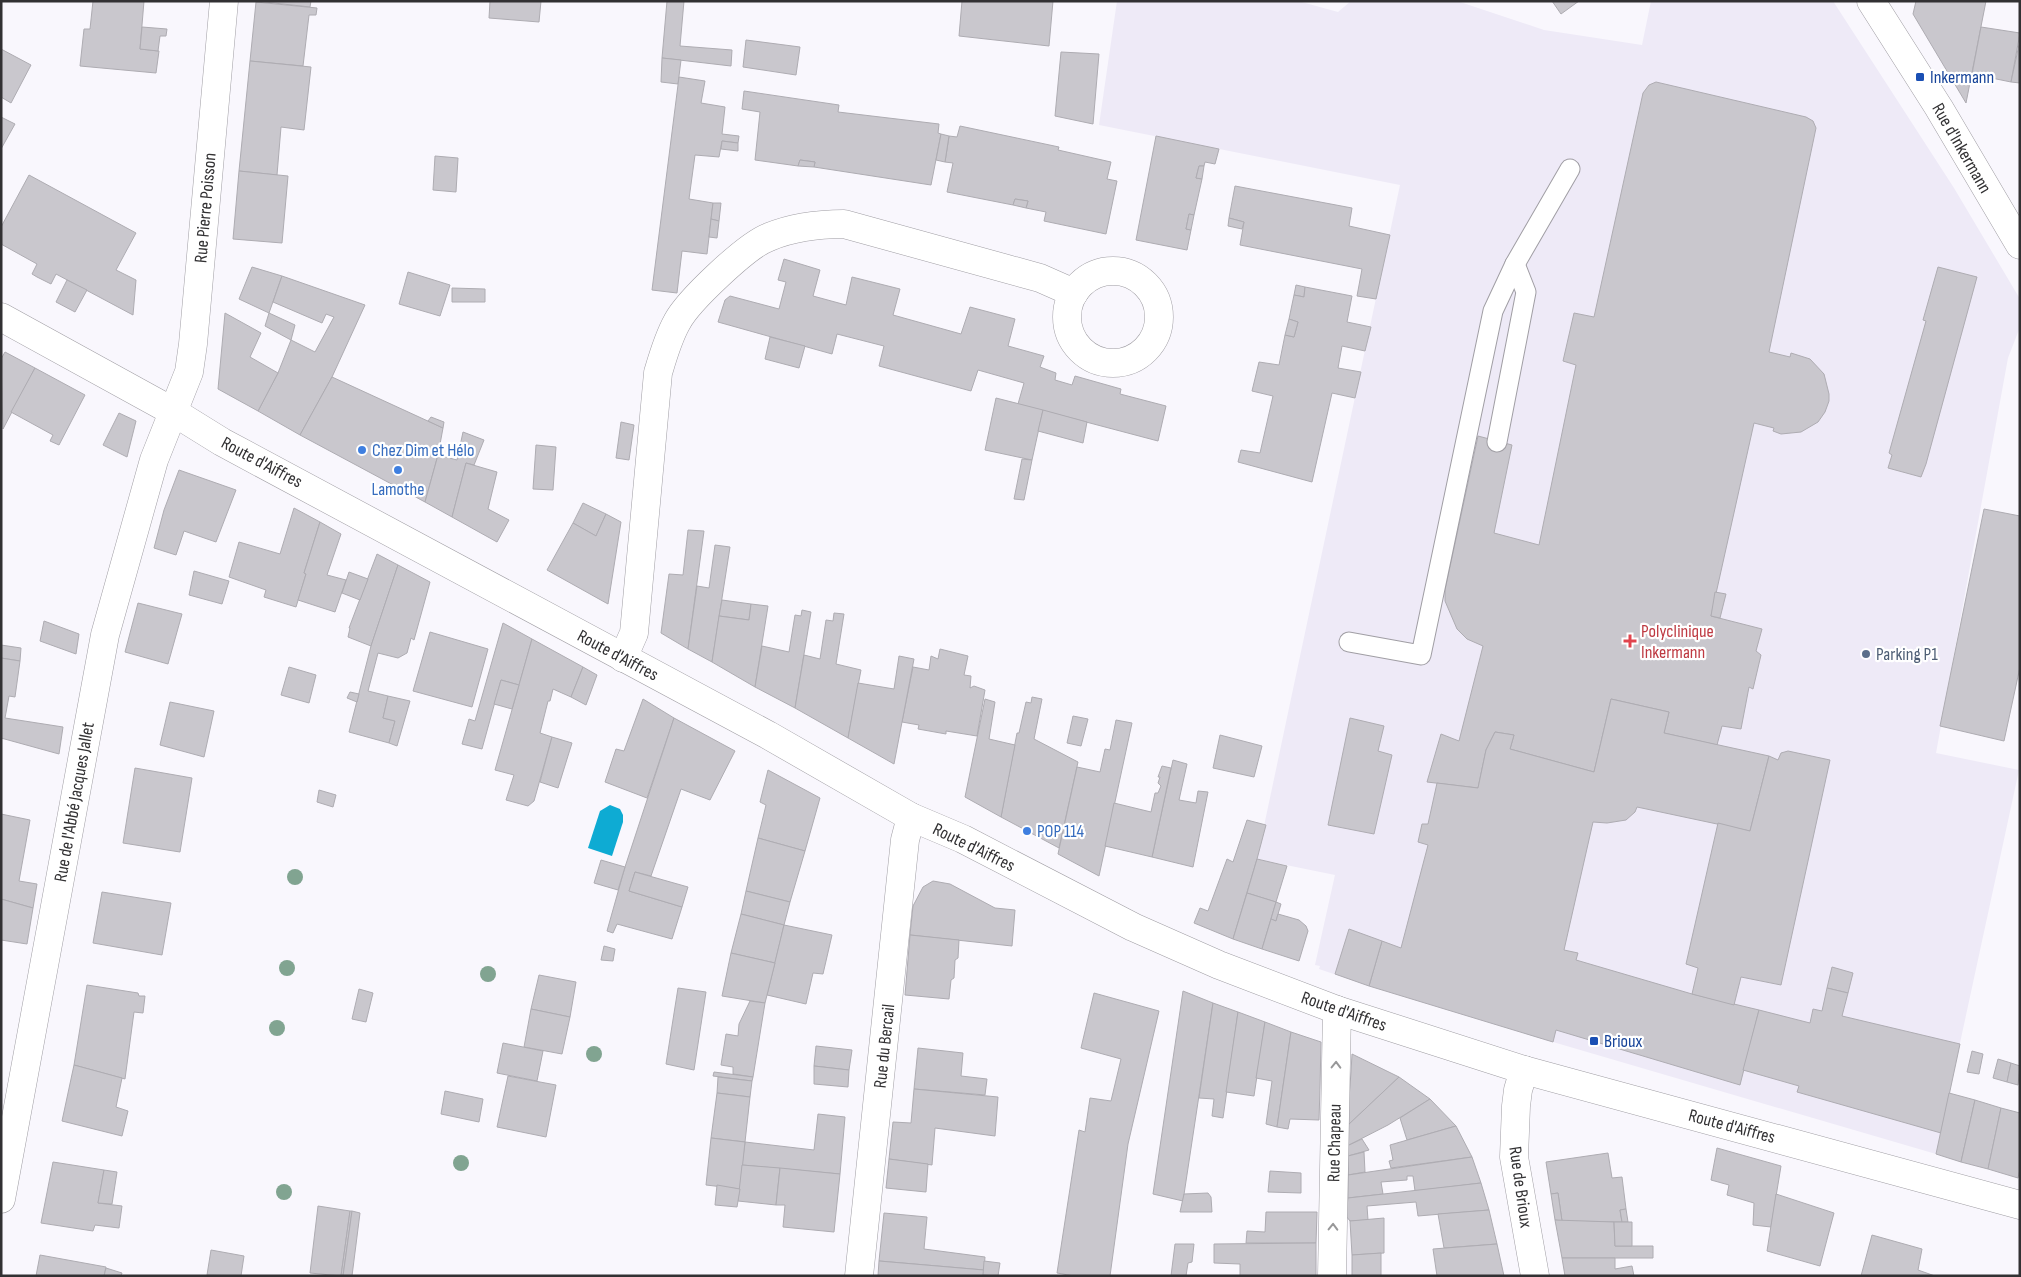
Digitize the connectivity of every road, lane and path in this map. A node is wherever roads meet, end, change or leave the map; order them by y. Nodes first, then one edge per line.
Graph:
1 (224, 1) edge
2 (1871, 1) edge
3 (1570, 169) dead end
4 (2020, 245) edge
5 (1515, 264) junction
6 (1074, 292) dead end
7 (1, 317) edge
8 (172, 411) junction
9 (1497, 442) dead end
10 (1349, 642) dead end
11 (623, 658) junction
12 (911, 817) junction
13 (1337, 1010) junction
14 (1524, 1070) junction
15 (1, 1199) edge
16 (2020, 1205) edge
17 (859, 1276) edge
18 (1332, 1276) edge
19 (1535, 1276) edge

1 - 8 street, Rue Pierre Poisson
2 - 4 street, Rue d'Inkermann
3 - 5 lane
5 - 9 lane
5 - 10 lane
6 - 11 street
7 - 8 street, Route d'Aiffres
8 - 11 street, Route d'Aiffres
8 - 15 street, Rue de l'Abbé Jacques Jallet
11 - 12 street, Route d'Aiffres
12 - 13 street, Route d'Aiffres
12 - 17 street, Rue du Bercail
13 - 14 street, Route d'Aiffres
18 -> 13 street, Rue Chapeau
14 - 16 street, Route d'Aiffres
14 - 19 street, Rue de Brioux

